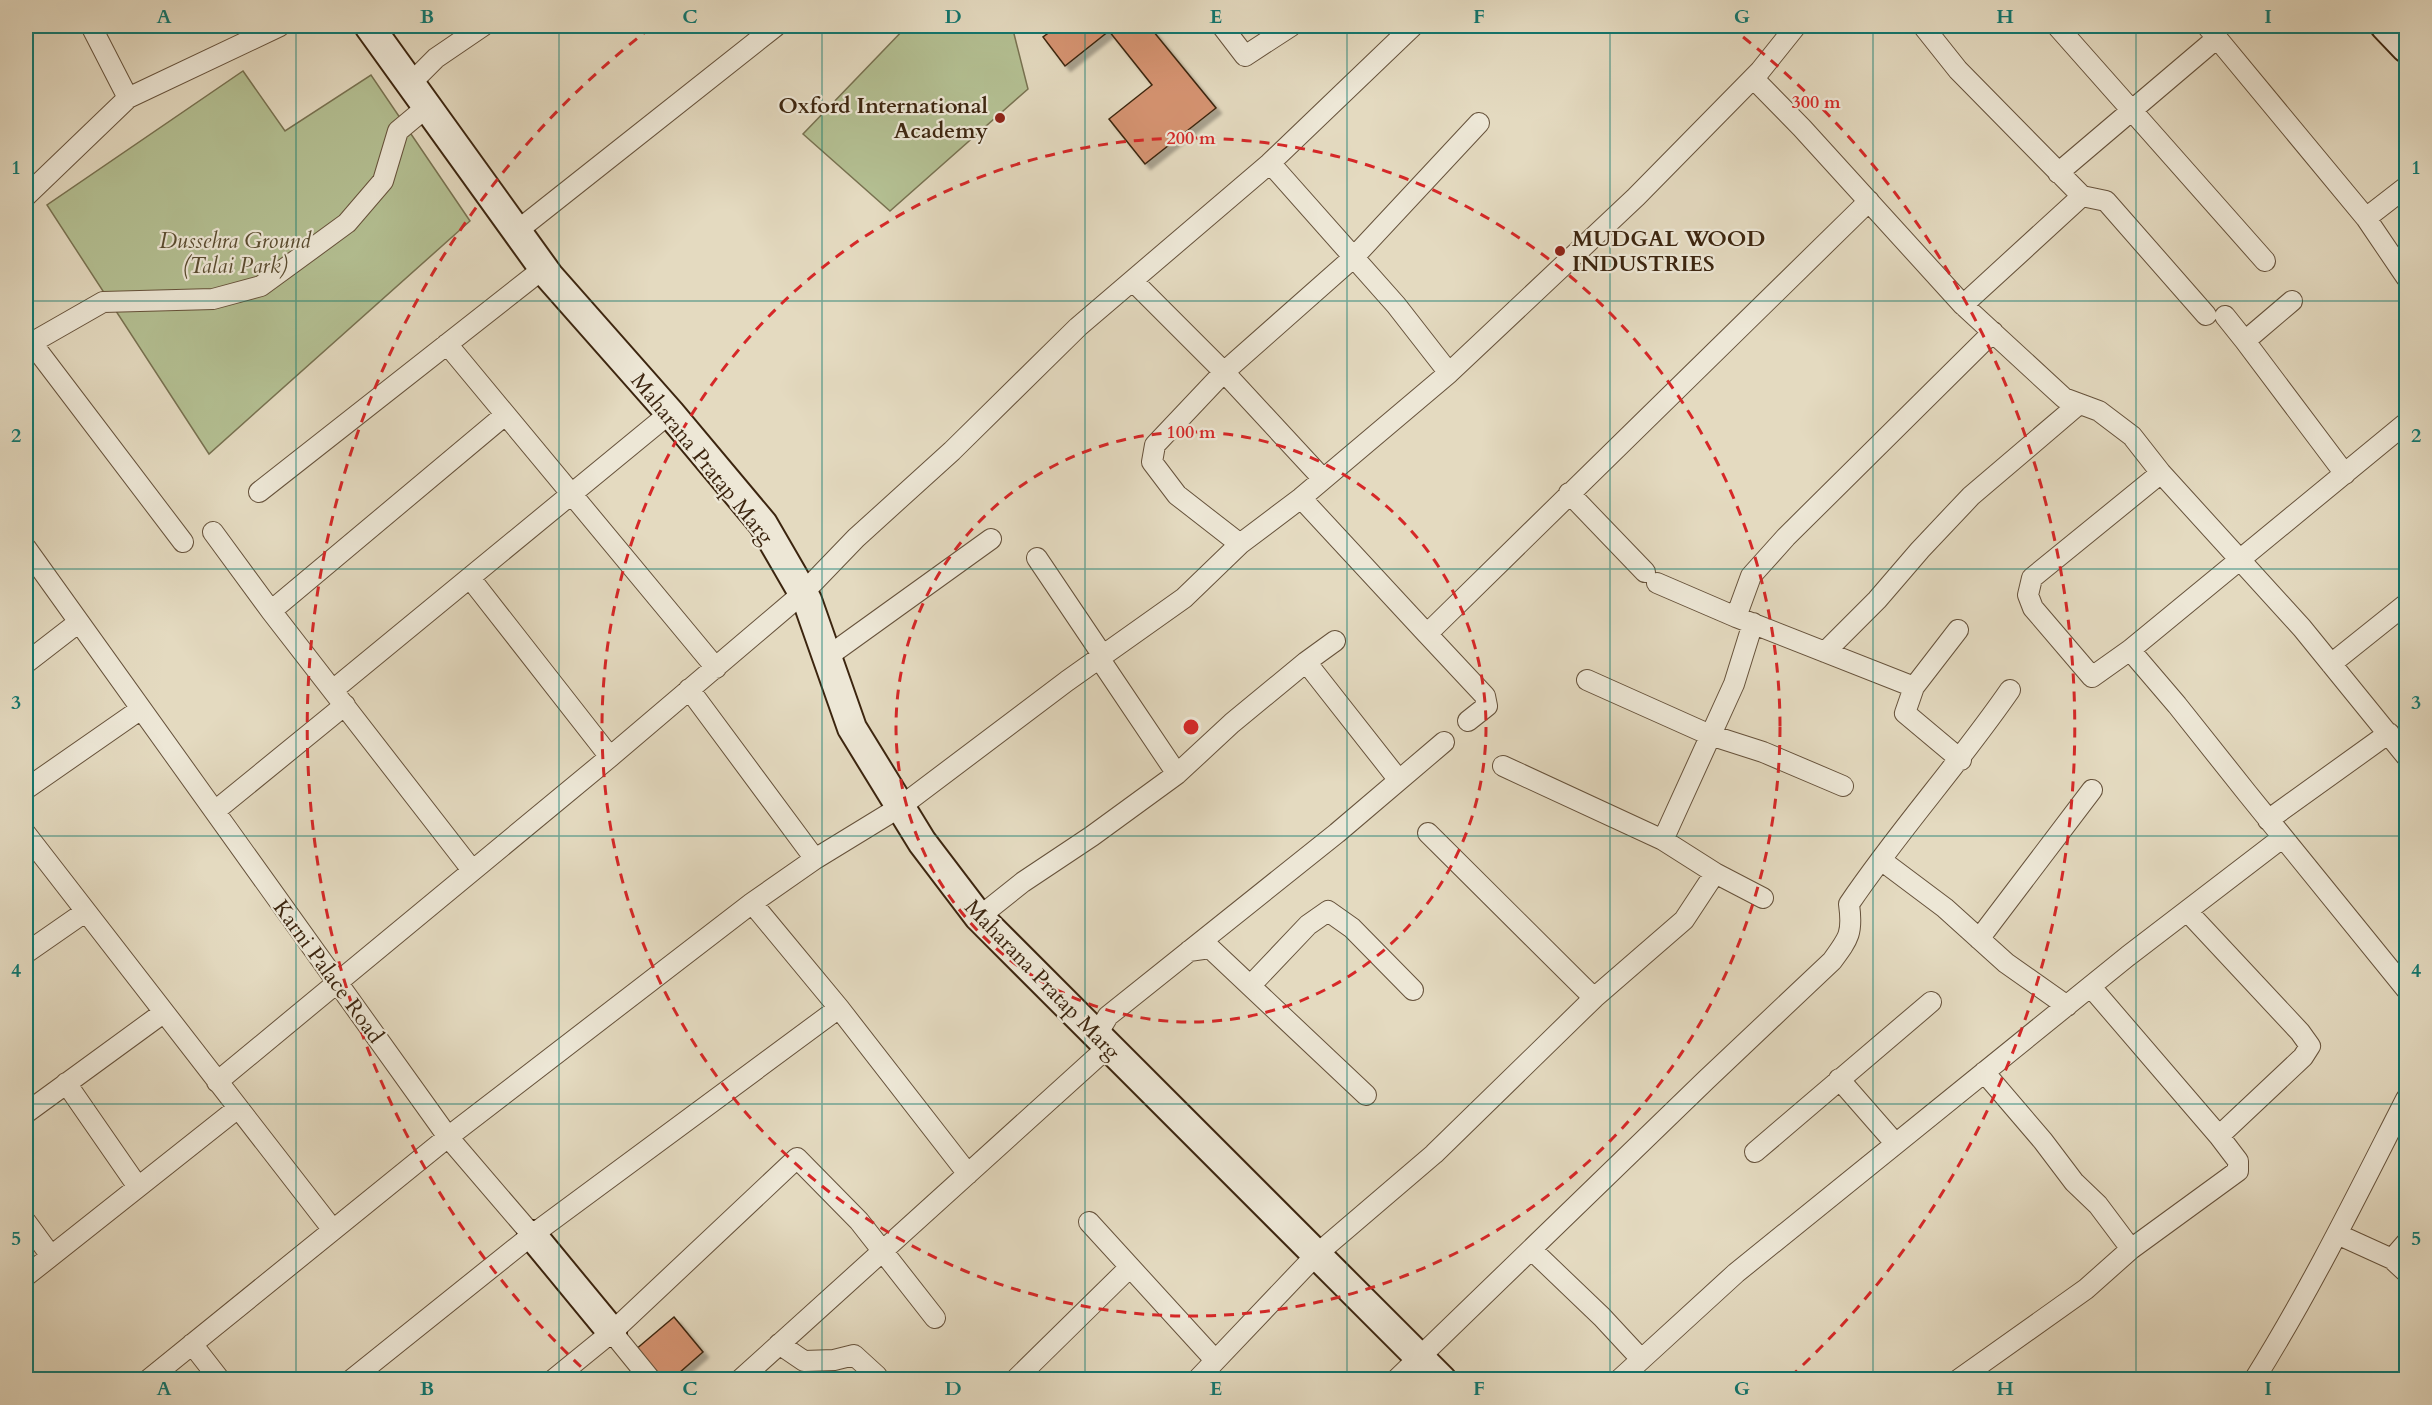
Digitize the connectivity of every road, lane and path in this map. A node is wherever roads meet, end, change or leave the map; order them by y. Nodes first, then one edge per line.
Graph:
1 (91, 26) edge
2 (280, 26) edge
3 (369, 26) edge
4 (483, 26) edge
5 (776, 26) edge
6 (1222, 26) edge
7 (1291, 26) edge
8 (1413, 26) edge
9 (1796, 26) edge
10 (1923, 26) edge
11 (2058, 26) edge
12 (2385, 26) edge
13 (2212, 32) edge
14 (2406, 48) edge
15 (1753, 78) junction
16 (411, 82) junction
17 (128, 98) junction
18 (428, 106) junction
19 (2132, 111) junction
20 (1479, 123) dead end
21 (1270, 163) junction
22 (2058, 173) junction
23 (2406, 187) edge
24 (26, 196) edge
25 (2082, 196) junction
26 (1869, 201) junction
27 (2366, 218) junction
28 (517, 231) junction
29 (1354, 257) junction
30 (2265, 261) dead end
31 (544, 268) junction
32 (2406, 277) edge
33 (1133, 281) junction
34 (2292, 301) dead end
35 (1963, 305) junction
36 (1993, 332) junction
37 (2245, 341) junction
38 (28, 344) edge
39 (447, 344) junction
40 (1224, 372) junction
41 (1449, 373) junction
42 (2079, 404) junction
43 (670, 413) junction
44 (505, 415) junction
45 (2406, 423) edge
46 (2161, 473) junction
47 (2345, 474) junction
48 (1323, 478) junction
49 (259, 492) dead end
50 (1569, 493) junction
51 (571, 494) junction
52 (1301, 498) junction
53 (213, 532) dead end
54 (991, 539) dead end
55 (183, 542) dead end
56 (1240, 544) junction
57 (26, 548) edge
58 (1037, 558) dead end
59 (2240, 559) junction
60 (470, 578) junction
61 (803, 593) junction
62 (2406, 604) edge
63 (271, 611) junction
64 (1744, 620) junction
65 (79, 622) junction
66 (1958, 630) dead end
67 (1427, 634) junction
68 (1335, 640) dead end
69 (2130, 650) junction
70 (1825, 652) junction
71 (827, 657) junction
72 (1101, 657) junction
73 (1305, 662) junction
74 (26, 663) edge
75 (2331, 664) junction
76 (716, 668) junction
77 (1587, 680) dead end
78 (1914, 687) junction
79 (689, 689) junction
80 (2010, 690) dead end
81 (339, 697) junction
82 (141, 709) junction
83 (1468, 721) dead end
84 (2389, 733) junction
85 (1710, 735) junction
86 (1444, 742) dead end
87 (2406, 756) edge
88 (610, 757) junction
89 (1961, 760) junction
90 (1503, 766) dead end
91 (1177, 774) junction
92 (1398, 779) junction
93 (1843, 786) dead end
94 (26, 789) edge
95 (2092, 790) dead end
96 (900, 807) junction
97 (215, 811) junction
98 (2268, 820) junction
99 (1428, 833) dead end
100 (26, 834) edge
101 (2282, 838) junction
102 (1663, 840) junction
103 (814, 859) junction
104 (1881, 860) junction
105 (472, 870) junction
106 (1715, 873) junction
107 (1763, 898) dead end
108 (752, 903) junction
109 (2187, 911) junction
110 (85, 912) junction
111 (979, 917) junction
112 (1978, 939) junction
113 (1189, 951) junction
114 (26, 953) edge
115 (337, 984) junction
116 (1251, 985) junction
117 (2091, 987) junction
118 (2406, 989) edge
119 (1413, 990) dead end
120 (1594, 998) junction
121 (1931, 1002) dead end
122 (2067, 1006) junction
123 (839, 1008) junction
124 (164, 1012) junction
125 (1102, 1042) junction
126 (1984, 1072) junction
127 (1839, 1079) junction
128 (218, 1082) junction
129 (66, 1083) junction
130 (1366, 1095) dead end
131 (2406, 1098) edge
132 (238, 1108) junction
133 (26, 1113) edge
134 (2219, 1136) junction
135 (448, 1137) junction
136 (1895, 1143) junction
137 (1755, 1152) dead end
138 (968, 1174) junction
139 (138, 1187) junction
140 (26, 1222) edge
141 (1089, 1222) dead end
142 (333, 1230) junction
143 (2337, 1234) junction
144 (532, 1235) junction
145 (2406, 1243) edge
146 (2131, 1249) junction
147 (1532, 1250) junction
148 (882, 1252) junction
149 (1317, 1254) junction
150 (51, 1256) junction
151 (2399, 1265) edge
152 (1130, 1267) junction
153 (26, 1276) edge
154 (935, 1318) dead end
155 (612, 1332) junction
156 (192, 1344) junction
157 (779, 1344) junction
158 (1419, 1356) junction
159 (1641, 1359) junction
160 (1215, 1360) junction
161 (877, 1376) dead end
162 (2258, 1378) edge
163 (148, 1380) edge
164 (220, 1380) edge
165 (351, 1380) edge
166 (553, 1380) edge
167 (651, 1380) edge
168 (740, 1380) edge
169 (1015, 1380) edge
170 (1197, 1380) edge
171 (1396, 1380) edge
172 (1442, 1380) edge
173 (1619, 1380) edge
174 (1958, 1380) edge

1 - 17 street
2 - 17 street
3 - 16 street, Maharana Pratap Marg
4 - 16 street
5 - 28 street
6 - 7 street
8 - 21 street
9 - 15 street
10 - 22 street
11 - 19 street
12 - 14 street
13 - 19 street
13 - 27 street
15 - 26 street
15 - 41 street
16 - 18 street, Maharana Pratap Marg
17 - 24 street
18 - 28 street, Maharana Pratap Marg
18 - 38 street
19 - 22 street
19 - 30 street
20 - 29 street
21 - 29 street
21 - 33 street
22 - 25 street
23 - 27 street
25 - 35 street
25 - 37 street
26 - 35 street
26 - 50 street
27 - 32 street
28 - 31 street, Maharana Pratap Marg
29 - 40 street
29 - 41 street
31 - 39 street
31 - 43 street, Maharana Pratap Marg
33 - 40 street
33 - 61 street
34 - 37 street
35 - 36 street
36 - 42 street
36 - 64 street
37 - 47 street
38 - 55 street
39 - 44 street
39 - 49 street
40 - 48 street
40 - 56 street
41 - 48 street
42 - 46 street
42 - 70 street
43 - 51 street
43 - 61 street, Maharana Pratap Marg
44 - 51 street
44 - 63 street
45 - 47 street
46 - 59 street
46 - 69 street
47 - 59 street
48 - 52 street
50 - 64 street
50 - 67 street
51 - 60 street
51 - 76 street
52 - 56 street
52 - 67 street
53 - 63 street
54 - 71 street
56 - 72 street
57 - 65 street, Karni Palace Road
58 - 72 street
59 - 69 street
59 - 75 street
60 - 81 street
60 - 88 street
61 - 71 street, Maharana Pratap Marg
61 - 76 street
62 - 75 street
63 - 81 street
64 - 70 street
64 - 85 street
65 - 74 street
65 - 82 street, Karni Palace Road
66 - 78 street
67 - 83 street
68 - 73 street
69 - 98 street
70 - 78 street
71 - 96 street, Maharana Pratap Marg
72 - 91 street
72 - 96 street
73 - 91 street
73 - 92 street
75 - 84 street
76 - 79 street
77 - 85 street
78 - 89 street
79 - 88 street
79 - 103 street
80 - 89 street
81 - 97 street
81 - 105 street
82 - 94 street
82 - 97 street, Karni Palace Road
84 - 87 street
84 - 98 street
85 - 93 street
85 - 102 street
86 - 92 street
88 - 105 street
89 - 104 street
90 - 102 street
91 - 111 street
92 - 113 street
95 - 112 street
96 - 103 street
96 - 111 street, Maharana Pratap Marg
97 - 115 street, Karni Palace Road
98 - 101 street
99 - 120 street
100 - 110 street
101 - 109 street
101 - 118 street
102 - 106 street
103 - 108 street
104 - 112 street
104 - 147 street
105 - 115 street
106 - 107 street
106 - 120 street
108 - 123 street
108 - 135 street
109 - 117 street
109 - 134 street
110 - 114 street
110 - 124 street
111 - 125 street, Maharana Pratap Marg
112 - 122 street
113 - 116 street
113 - 125 street
115 - 128 street
115 - 135 street, Karni Palace Road
116 - 119 street
116 - 130 street
117 - 122 street
117 - 134 street
120 - 149 street
121 - 127 street
122 - 126 street
123 - 138 street
123 - 144 street
124 - 128 street
124 - 129 street
125 - 138 street
125 - 149 street, Maharana Pratap Marg
126 - 136 street
126 - 146 street
127 - 136 street
127 - 137 street
128 - 132 street
129 - 133 street
129 - 139 street
131 - 143 street
132 - 139 street
132 - 142 street
134 - 146 street
135 - 142 street
135 - 144 street, Karni Palace Road
136 - 159 street
138 - 148 street
139 - 150 street
140 - 150 street
141 - 152 street
142 - 156 street
143 - 151 street
143 - 162 street
144 - 155 street, Karni Palace Road
144 - 165 street
145 - 151 street
146 - 174 street
147 - 158 street
147 - 159 street
148 - 154 street
148 - 155 street
148 - 157 street
149 - 158 street, Maharana Pratap Marg
149 - 160 street
150 - 153 street
152 - 160 street
152 - 169 street
155 - 166 street
155 - 167 street, Karni Palace Road
156 - 163 street
156 - 164 street
157 - 161 street
157 - 168 street
158 - 171 street
158 - 172 street, Maharana Pratap Marg
159 - 173 street
160 - 170 street

